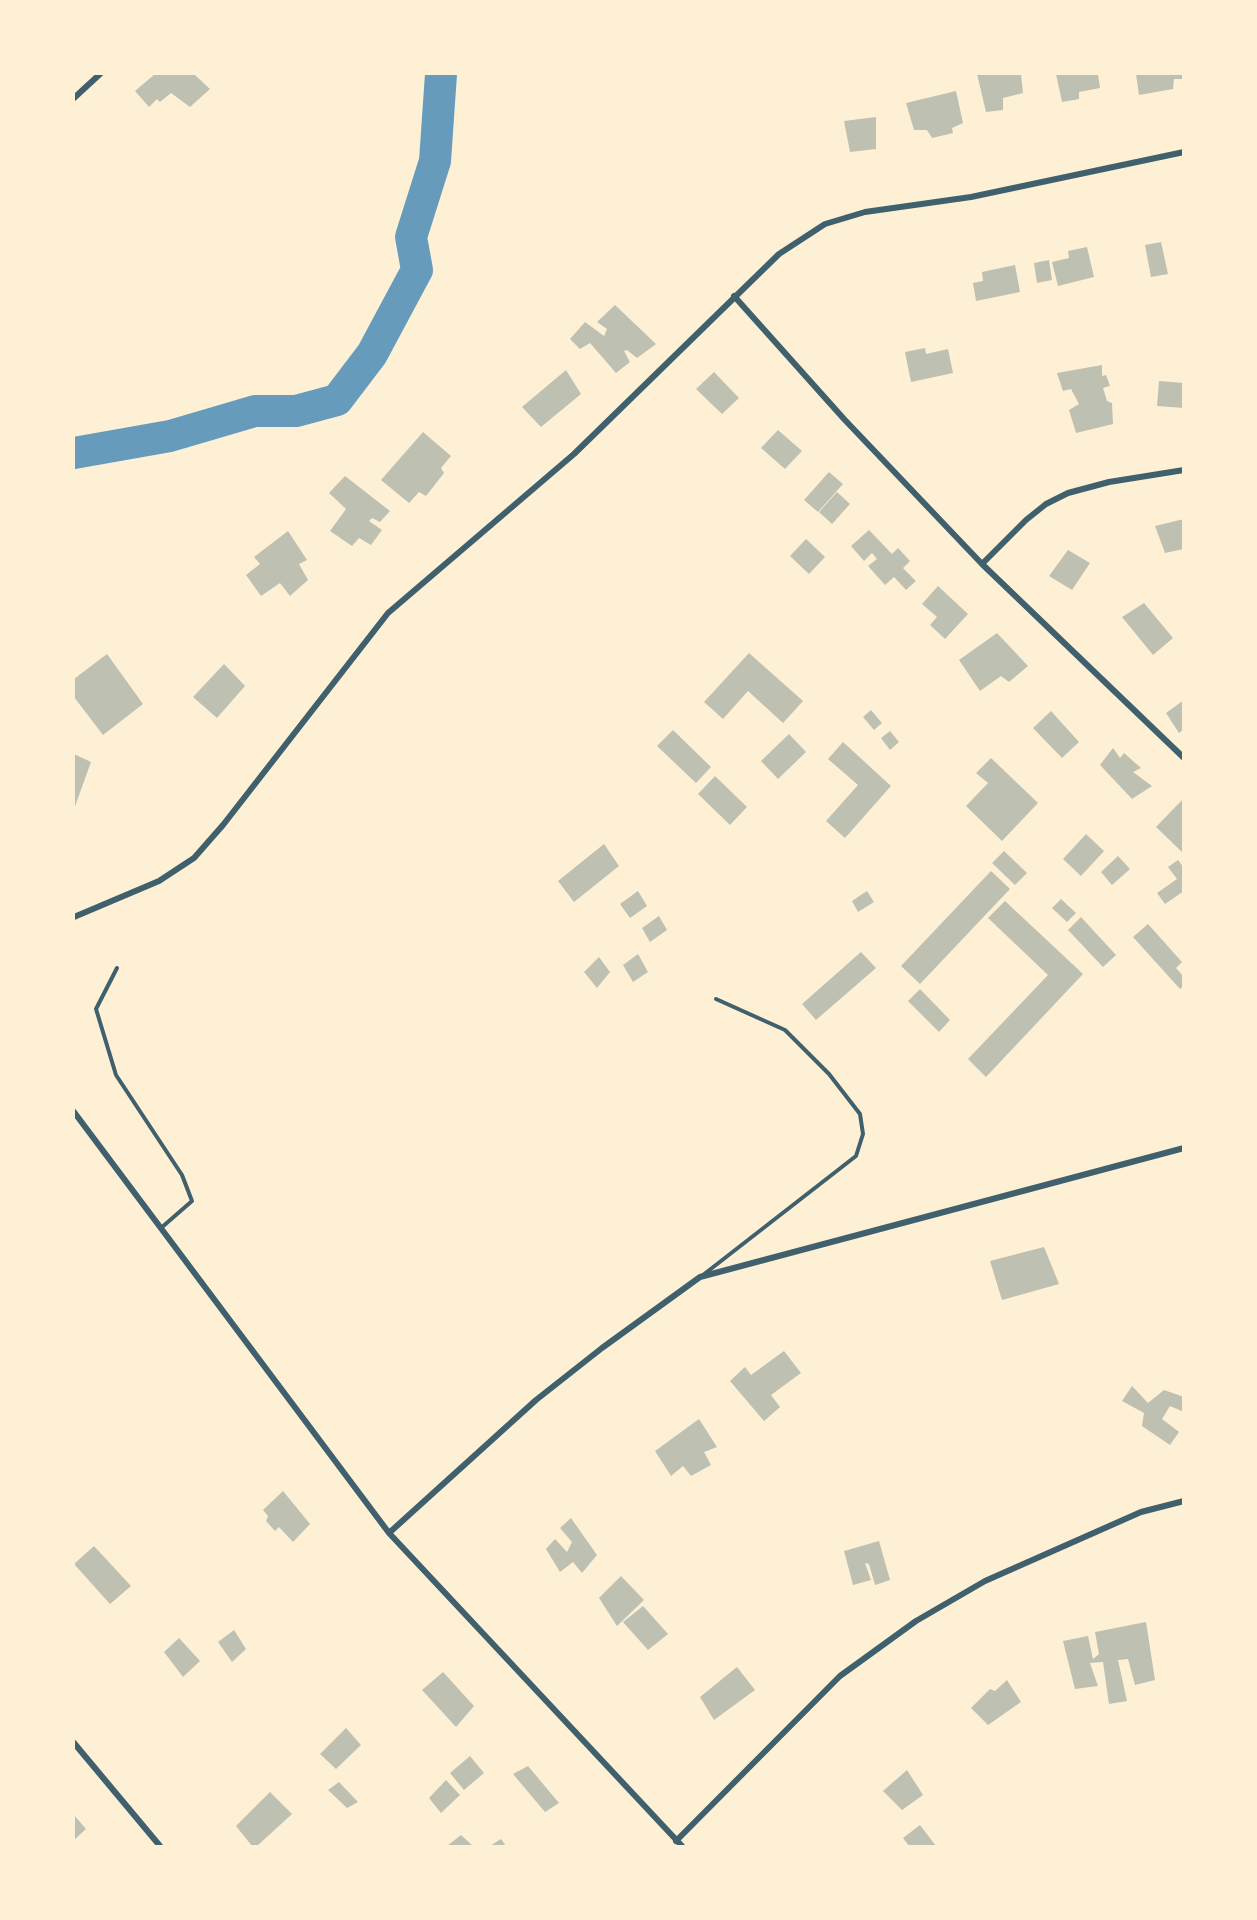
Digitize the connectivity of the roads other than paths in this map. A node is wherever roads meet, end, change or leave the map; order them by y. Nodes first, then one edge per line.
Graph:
1 (100, 74) edge
2 (74, 98) edge
3 (1184, 152) edge
4 (734, 296) junction
5 (1184, 470) edge
6 (982, 564) junction
7 (1184, 758) edge
8 (74, 917) edge
9 (117, 968) dead end
10 (716, 999) dead end
11 (74, 1113) edge
12 (1184, 1148) edge
13 (160, 1228) junction
14 (700, 1277) junction
15 (1184, 1501) edge
16 (389, 1533) junction
17 (74, 1743) edge
18 (676, 1841) junction
19 (160, 1846) edge
20 (682, 1846) edge

1 - 2 street
3 - 4 street
4 - 6 street
4 - 8 street
5 - 6 street
6 - 7 street
9 - 13 lane
10 - 14 lane
11 - 13 street
12 - 14 street
13 - 16 street
14 - 16 street
15 - 18 street
16 - 18 street
17 - 19 street
18 - 20 street

